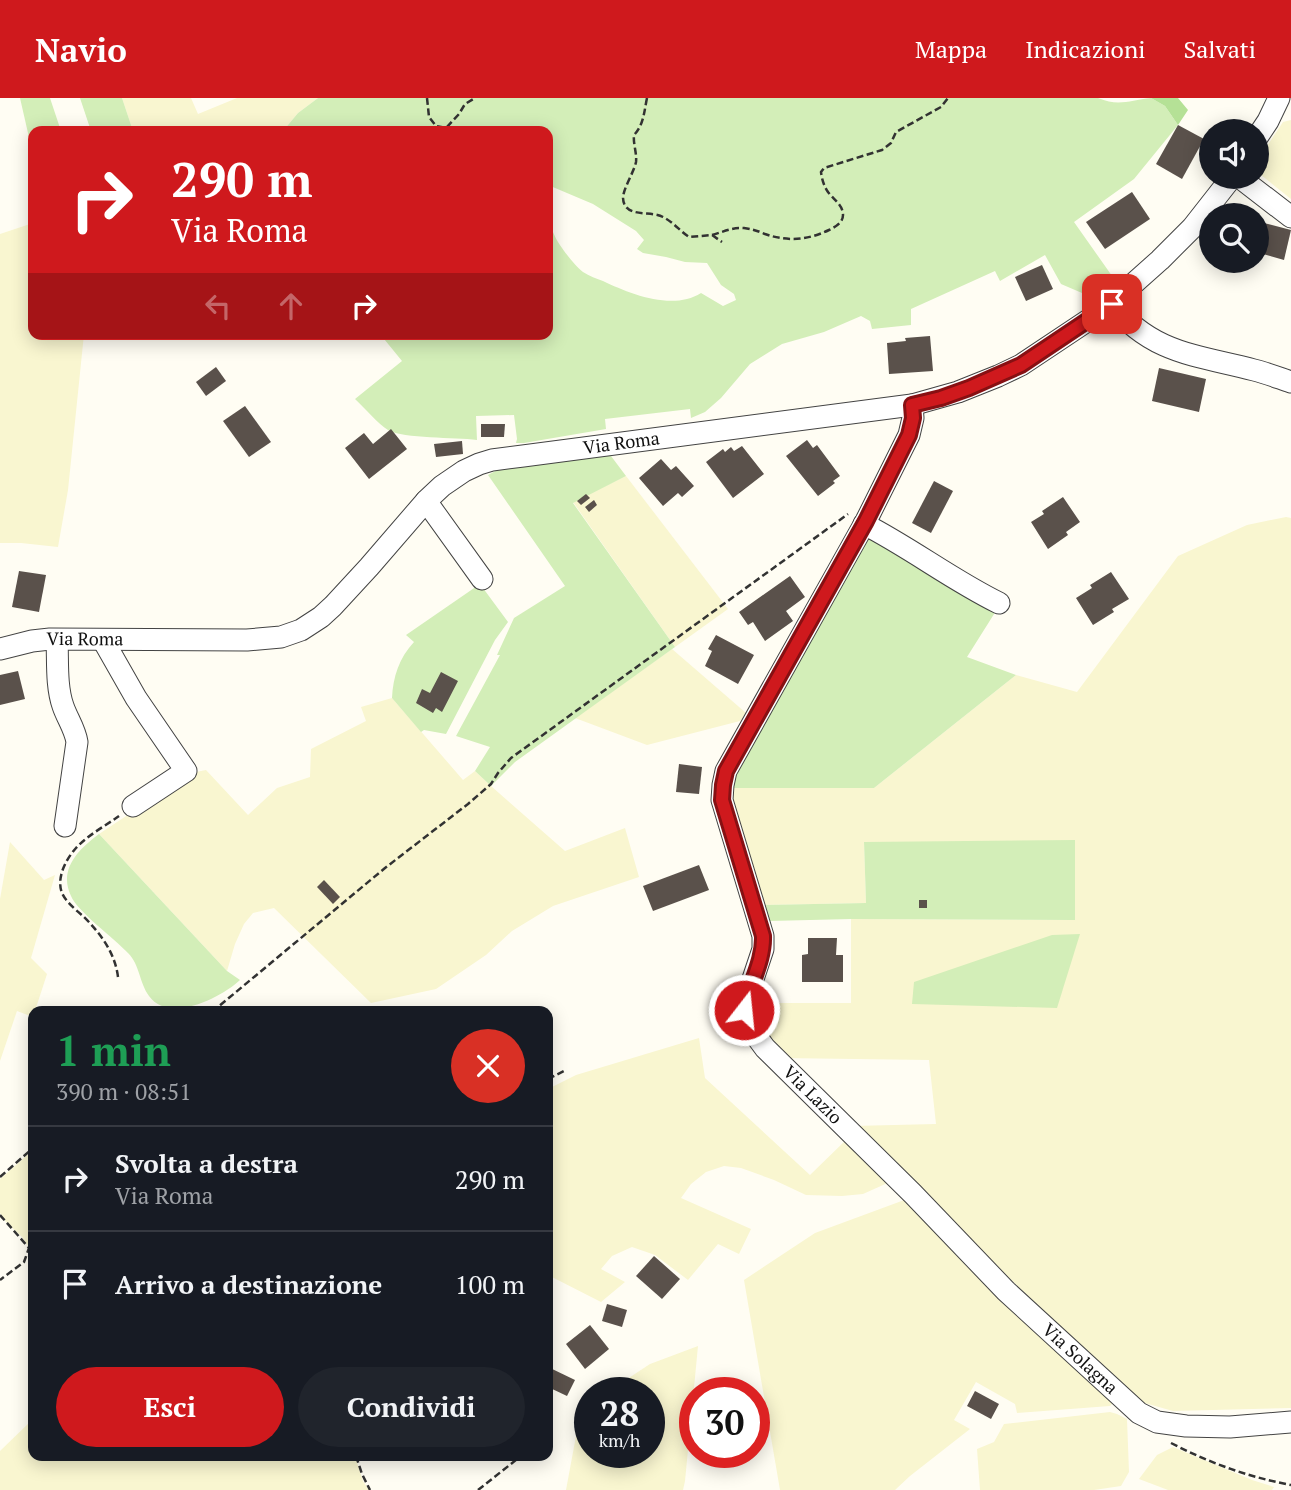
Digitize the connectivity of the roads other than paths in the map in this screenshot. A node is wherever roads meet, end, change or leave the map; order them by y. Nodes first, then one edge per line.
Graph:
1 (1279, 98) edge
2 (1269, 119) edge
3 (1223, 189) edge
4 (1255, 189) edge
5 (1291, 217) edge
6 (1112, 304) junction
7 (1291, 382) edge
8 (912, 405) junction
9 (426, 501) junction
10 (858, 518) junction
11 (482, 579) dead end
12 (999, 603) dead end
13 (57, 640) junction
14 (103, 640) junction
15 (0, 649) edge
16 (133, 806) road end
17 (65, 826) dead end
18 (913, 1194) joint
19 (1291, 1422) edge

1 - 2 street
3 - 6 street, Via Roma
4 - 5 street
6 - 7 street
6 - 8 street, Via Roma
8 - 9 street, Via Roma
8 - 10 street, Via Lazio
9 - 11 street
9 - 14 street, Via Roma
10 - 12 street
10 - 18 street, Via Lazio
13 - 14 street, Via Roma
13 - 15 street, Via Roma
13 - 17 street
14 - 16 street
18 - 19 street, Via Solagna

